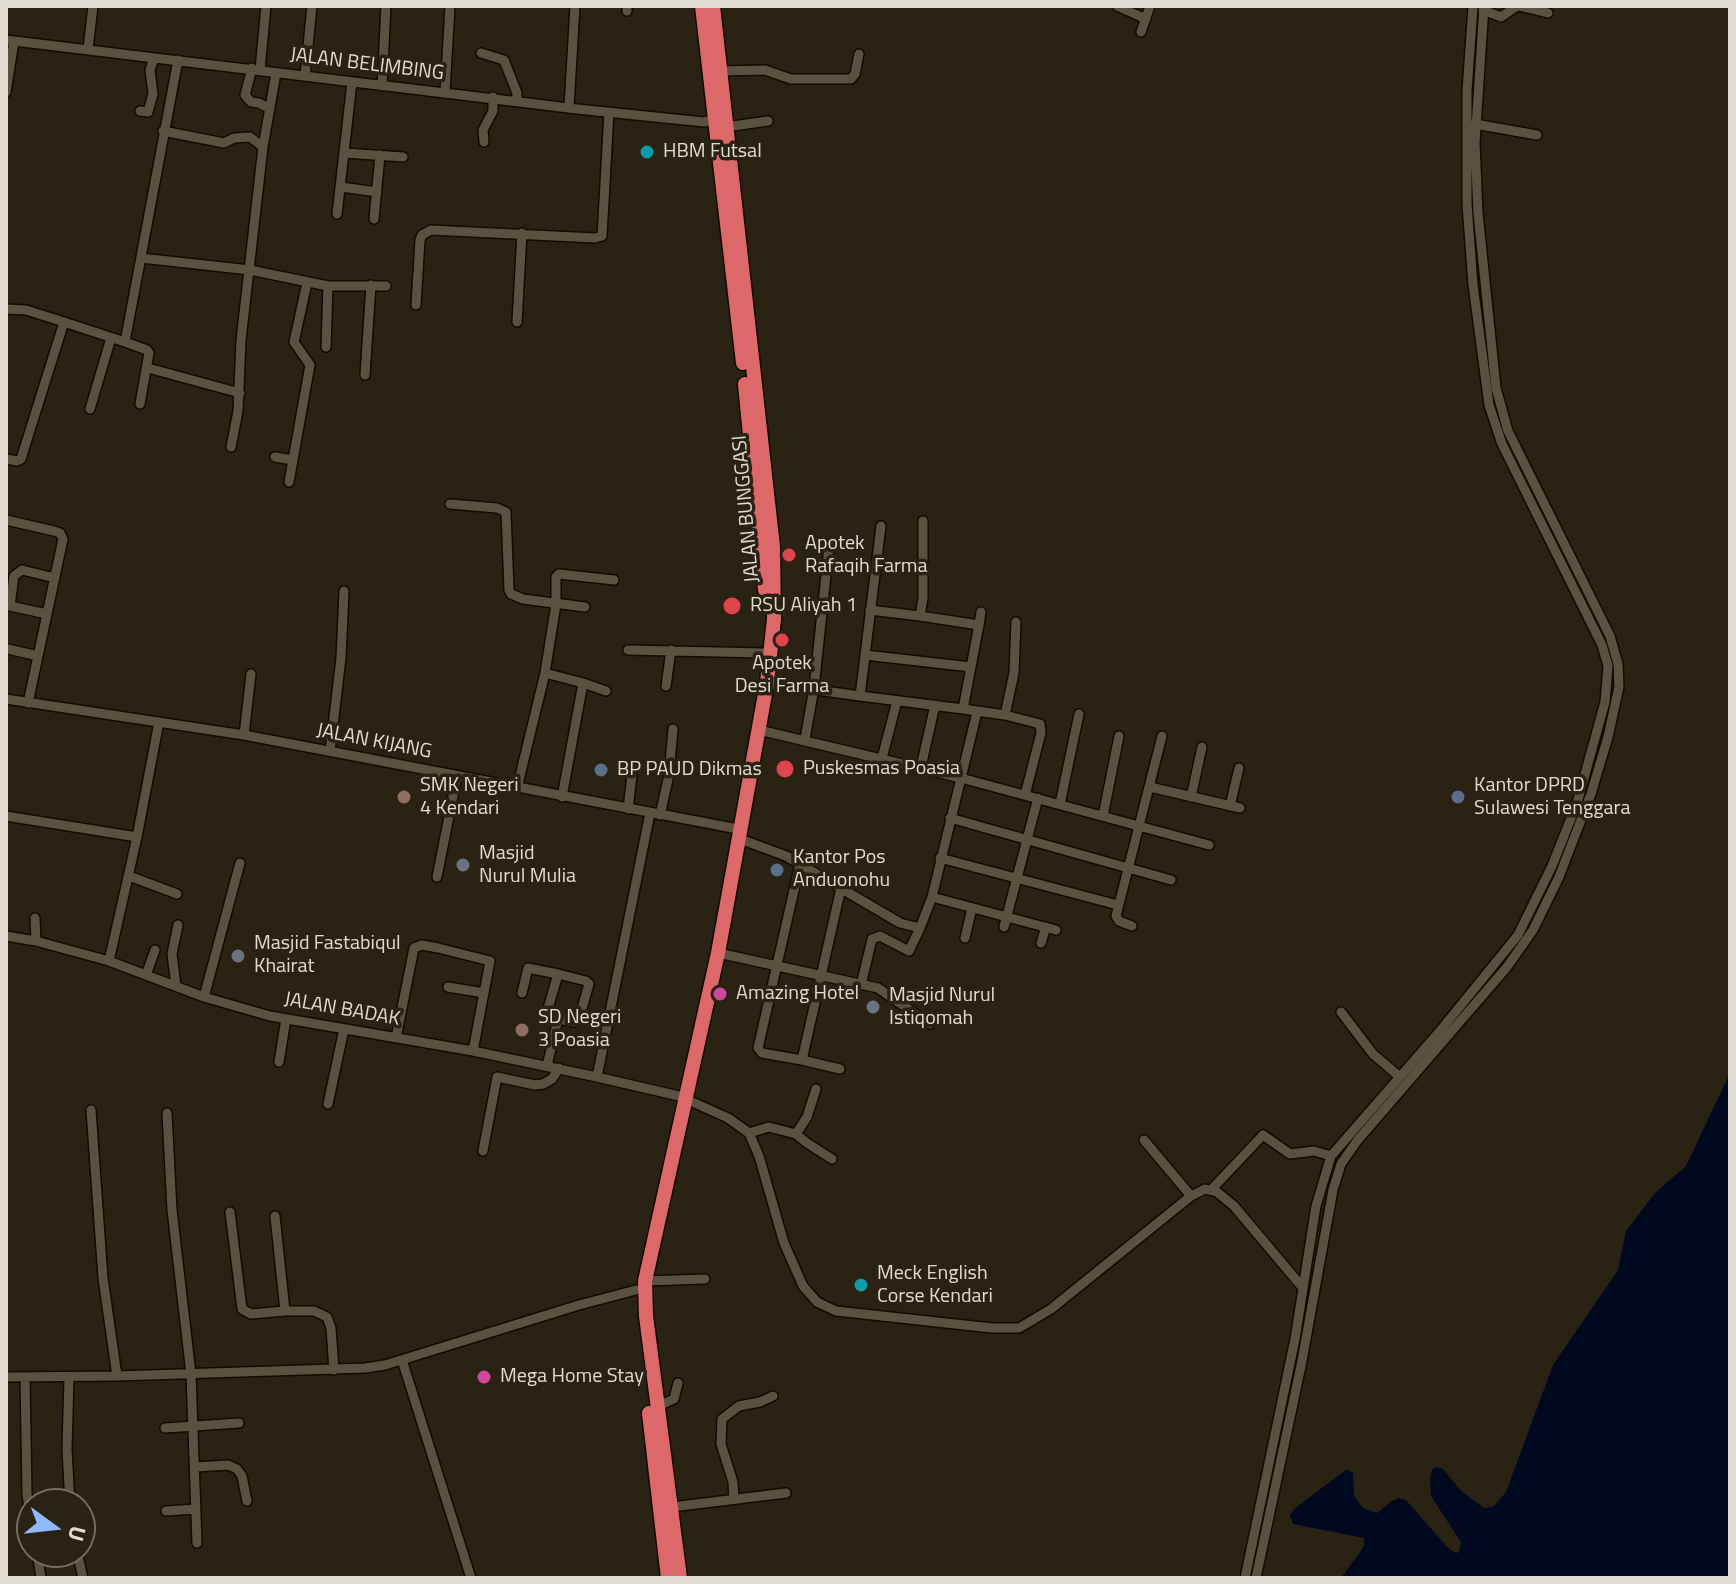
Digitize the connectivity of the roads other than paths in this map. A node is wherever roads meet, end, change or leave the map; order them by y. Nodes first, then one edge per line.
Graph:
1 (93, 6) edge
2 (266, 6) edge
3 (312, 6) edge
4 (386, 6) edge
5 (450, 6) edge
6 (575, 6) edge
7 (702, 6) edge
8 (713, 6) edge
9 (1117, 6) edge
10 (1150, 6) edge
11 (1518, 6) edge
12 (1480, 7) edge
13 (1548, 13) dead end
14 (1146, 19) junction
15 (1141, 32) dead end
16 (10, 40) edge
17 (88, 49) junction
18 (481, 53) dead end
19 (859, 54) dead end
20 (154, 58) junction
21 (178, 60) junction
22 (256, 69) junction
23 (720, 71) junction
24 (276, 73) junction
25 (305, 76) junction
26 (352, 82) junction
27 (382, 86) junction
28 (6, 92) edge
29 (445, 92) junction
30 (1472, 92) junction
31 (493, 97) junction
32 (517, 100) junction
33 (569, 107) junction
34 (270, 109) junction
35 (140, 111) dead end
36 (609, 112) junction
37 (721, 121) junction
38 (768, 121) dead end
39 (1475, 124) junction
40 (163, 131) junction
41 (1537, 135) dead end
42 (484, 142) dead end
43 (263, 147) junction
44 (345, 153) junction
45 (380, 155) junction
46 (403, 157) dead end
47 (341, 187) junction
48 (377, 192) junction
49 (337, 214) dead end
50 (374, 219) dead end
51 (522, 233) junction
52 (141, 258) junction
53 (250, 270) junction
54 (307, 283) junction
55 (371, 285) junction
56 (328, 286) junction
57 (386, 286) dead end
58 (416, 305) dead end
59 (6, 309) edge
60 (64, 322) junction
61 (517, 322) dead end
62 (111, 338) junction
63 (125, 342) junction
64 (326, 347) dead end
65 (148, 368) junction
66 (365, 375) dead end
67 (240, 393) junction
68 (140, 404) dead end
69 (90, 409) dead end
70 (231, 447) dead end
71 (275, 457) dead end
72 (6, 459) edge
73 (293, 460) junction
74 (289, 482) dead end
75 (450, 504) dead end
76 (6, 520) edge
77 (923, 521) dead end
78 (881, 526) dead end
79 (766, 539) junction
80 (829, 547) dead end
81 (55, 578) junction
82 (614, 580) dead end
83 (344, 591) dead end
84 (556, 604) junction
85 (585, 607) dead end
86 (870, 610) junction
87 (981, 612) dead end
88 (47, 614) junction
89 (920, 616) junction
90 (1016, 622) dead end
91 (979, 625) junction
92 (8, 649) edge
93 (628, 650) dead end
94 (671, 650) junction
95 (763, 653) junction
96 (865, 655) junction
97 (38, 656) junction
98 (971, 667) junction
99 (545, 673) junction
100 (251, 674) dead end
101 (583, 683) junction
102 (767, 683) junction
103 (666, 686) dead end
104 (814, 688) junction
105 (606, 691) dead end
106 (860, 696) junction
107 (6, 699) edge
108 (897, 701) junction
109 (28, 703) junction
110 (935, 705) junction
111 (963, 709) junction
112 (977, 712) junction
113 (1079, 714) dead end
114 (1005, 715) junction
115 (159, 722) junction
116 (673, 729) dead end
117 (759, 730) junction
118 (244, 735) junction
119 (1119, 736) dead end
120 (1162, 736) dead end
121 (805, 739) junction
122 (1202, 747) dead end
123 (330, 751) junction
124 (750, 756) junction
125 (882, 758) junction
126 (921, 767) junction
127 (1239, 768) dead end
128 (632, 775) dead end
129 (457, 776) junction
130 (961, 778) junction
131 (1590, 781) junction
132 (1150, 787) junction
133 (517, 788) junction
134 (1586, 793) junction
135 (1025, 795) junction
136 (562, 797) junction
137 (1191, 797) junction
138 (1038, 798) junction
139 (1060, 804) junction
140 (628, 809) junction
141 (655, 814) junction
142 (6, 816) edge
143 (1103, 816) junction
144 (950, 818) junction
145 (1141, 826) junction
146 (736, 834) junction
147 (137, 837) junction
148 (1027, 839) junction
149 (1209, 845) dead end
150 (940, 858) junction
151 (240, 863) dead end
152 (800, 864) junction
153 (1129, 868) junction
154 (129, 876) junction
155 (437, 877) dead end
156 (1017, 877) junction
157 (1171, 880) dead end
158 (841, 888) junction
159 (177, 894) dead end
160 (932, 897) junction
161 (1118, 905) junction
162 (972, 908) junction
163 (35, 918) dead end
164 (1005, 922) junction
165 (178, 925) dead end
166 (1132, 926) dead end
167 (920, 928) junction
168 (6, 936) edge
169 (965, 938) dead end
170 (36, 941) junction
171 (1041, 943) dead end
172 (155, 950) dead end
173 (718, 953) junction
174 (109, 961) junction
175 (775, 965) junction
176 (558, 974) junction
177 (819, 974) junction
178 (146, 975) junction
179 (861, 985) junction
180 (176, 986) junction
181 (448, 987) dead end
182 (484, 993) junction
183 (522, 993) dead end
184 (204, 997) junction
185 (1341, 1012) dead end
186 (286, 1019) junction
187 (558, 1019) junction
188 (930, 1024) dead end
189 (344, 1029) junction
190 (396, 1038) junction
191 (473, 1051) junction
192 (503, 1057) junction
193 (802, 1060) junction
194 (279, 1062) dead end
195 (547, 1066) junction
196 (559, 1068) junction
197 (840, 1069) dead end
198 (497, 1077) junction
199 (597, 1077) junction
200 (1400, 1077) junction
201 (816, 1089) dead end
202 (682, 1098) junction
203 (328, 1104) dead end
204 (91, 1110) dead end
205 (167, 1113) dead end
206 (749, 1133) junction
207 (796, 1134) junction
208 (1144, 1140) dead end
209 (483, 1151) dead end
210 (1331, 1156) junction
211 (832, 1159) dead end
212 (1211, 1190) junction
213 (1191, 1196) junction
214 (230, 1212) dead end
215 (275, 1216) dead end
216 (705, 1279) dead end
217 (641, 1286) junction
218 (1303, 1288) junction
219 (285, 1311) junction
220 (641, 1317) junction
221 (1295, 1339) junction
222 (1306, 1340) junction
223 (402, 1360) junction
224 (334, 1370) junction
225 (191, 1374) junction
226 (117, 1376) junction
227 (6, 1377) edge
228 (25, 1377) junction
229 (69, 1377) junction
230 (678, 1383) dead end
231 (773, 1396) dead end
232 (658, 1406) junction
233 (239, 1423) dead end
234 (165, 1428) dead end
235 (193, 1428) junction
236 (195, 1467) junction
237 (27, 1488) edge
238 (69, 1488) edge
239 (786, 1493) dead end
240 (734, 1499) junction
241 (247, 1501) dead end
242 (672, 1507) junction
243 (196, 1509) junction
244 (166, 1511) dead end
245 (197, 1543) dead end
246 (471, 1578) edge
247 (668, 1578) edge
248 (680, 1578) edge
249 (1245, 1578) edge
250 (1256, 1578) edge

1 - 17 street
2 - 22 street
3 - 25 street
4 - 27 street
5 - 29 street
6 - 33 street
7 - 37 highway, JALAN BUNGGASI
8 - 23 highway, JALAN BUNGGASI
9 - 14 street
10 - 14 street
11 - 12 street
11 - 13 street
12 - 30 street
14 - 15 street
16 - 17 street, JALAN BELIMBING
16 - 28 street
17 - 20 street, JALAN BELIMBING
18 - 32 street
19 - 23 street
20 - 21 street, JALAN BELIMBING
20 - 35 street
21 - 22 street, JALAN BELIMBING
21 - 40 street
22 - 24 street, JALAN BELIMBING
22 - 34 street
23 - 37 highway, JALAN BUNGGASI
24 - 25 street, JALAN BELIMBING
24 - 34 street
25 - 26 street, JALAN BELIMBING
26 - 27 street, JALAN BELIMBING
26 - 44 street
27 - 29 street, JALAN BELIMBING
29 - 31 street, JALAN BELIMBING
30 - 39 street
30 - 131 street
31 - 32 street, JALAN BELIMBING
31 - 42 street
32 - 33 street, JALAN BELIMBING
33 - 36 street, JALAN BELIMBING
34 - 43 street
36 - 37 street, JALAN BELIMBING
36 - 51 street
37 - 38 street, JALAN BELIMBING
37 - 79 highway, JALAN BUNGGASI
39 - 41 street
39 - 131 street
40 - 43 street
40 - 52 street
43 - 53 street
44 - 45 street
44 - 47 street
45 - 46 street
45 - 48 street
47 - 48 street
47 - 49 street
48 - 50 street
51 - 58 street
51 - 61 street
52 - 53 street
52 - 63 street
53 - 54 street
53 - 67 street
54 - 56 street
54 - 73 street
55 - 56 street
55 - 57 street
55 - 66 street
56 - 64 street
59 - 60 street
60 - 62 street
60 - 72 street
62 - 63 street
62 - 69 street
63 - 65 street
65 - 67 street
65 - 68 street
67 - 70 street
71 - 73 street
73 - 74 street
75 - 84 street
76 - 81 street
77 - 89 street
78 - 86 street
79 - 95 highway, JALAN BUNGGASI
79 - 102 highway, JALAN BUNGGASI
80 - 104 street
81 - 88 street
81 - 88 street
82 - 84 street
83 - 123 street
84 - 85 street
84 - 99 street
86 - 89 street
86 - 96 street
87 - 91 street
88 - 97 street
89 - 91 street
90 - 114 street
91 - 98 street
92 - 97 street
93 - 94 street
94 - 95 street
94 - 103 street
95 - 124 highway, JALAN BUNGGASI
96 - 98 street
96 - 106 street
97 - 109 street
98 - 111 street
99 - 101 street
99 - 133 street
100 - 118 street
101 - 105 street
101 - 136 street
102 - 104 street
102 - 117 highway, JALAN BUNGGASI
104 - 106 street
104 - 121 street
106 - 108 street
107 - 109 street, JALAN KIJANG
108 - 110 street
108 - 125 street
109 - 115 street, JALAN KIJANG
110 - 111 street
110 - 126 street
111 - 112 street
112 - 114 street
112 - 130 street
113 - 139 street
114 - 135 street
115 - 118 street, JALAN KIJANG
115 - 147 street
116 - 141 street
117 - 121 street
117 - 124 highway, JALAN BUNGGASI
118 - 123 street, JALAN KIJANG
119 - 143 street
120 - 132 street
121 - 125 street
122 - 137 street
123 - 129 street, JALAN KIJANG
124 - 146 highway, JALAN BUNGGASI
125 - 126 street
126 - 130 street
127 - 137 street
128 - 140 street
129 - 133 street, JALAN KIJANG
129 - 155 street
130 - 135 street
130 - 144 street
131 - 134 street
132 - 137 street
132 - 145 street
133 - 136 street, JALAN KIJANG
134 - 200 street
134 - 222 street
135 - 138 street
136 - 140 street, JALAN KIJANG
138 - 139 street
138 - 148 street
139 - 143 street
140 - 141 street, JALAN KIJANG
141 - 146 street, JALAN KIJANG
141 - 199 street
142 - 147 street
143 - 145 street
144 - 148 street
144 - 150 street
145 - 149 street
145 - 153 street
146 - 152 street, JALAN KIJANG
146 - 173 highway, JALAN BUNGGASI
146 - 202 highway, JALAN BUNGGASI
147 - 154 street
148 - 153 street
148 - 156 street
150 - 156 street
150 - 160 street
151 - 184 street
152 - 158 street, JALAN KIJANG
152 - 175 street
153 - 157 street
153 - 161 street
154 - 159 street
154 - 174 street
156 - 161 street
156 - 164 street
158 - 167 street, JALAN KIJANG
158 - 177 street
160 - 162 street
160 - 167 street
161 - 166 street
162 - 164 street
162 - 169 street
163 - 170 street
164 - 171 street
165 - 180 street
167 - 179 street
168 - 170 street, JALAN BADAK
170 - 174 street, JALAN BADAK
172 - 178 street
173 - 175 street
173 - 202 highway, JALAN BUNGGASI
174 - 178 street, JALAN BADAK
175 - 177 street
175 - 193 street
176 - 183 street
176 - 187 street
176 - 187 street
177 - 179 street
177 - 193 street
178 - 180 street, JALAN BADAK
179 - 188 street
180 - 184 street, JALAN BADAK
181 - 182 street
182 - 190 street
182 - 191 street
184 - 186 street, JALAN BADAK
185 - 200 street
186 - 189 street, JALAN BADAK
186 - 194 street
187 - 195 street
189 - 190 street, JALAN BADAK
189 - 203 street
190 - 191 street, JALAN BADAK
191 - 192 street, JALAN BADAK
192 - 195 street, JALAN BADAK
192 - 198 street
193 - 197 street
195 - 196 street, JALAN BADAK
196 - 198 street
196 - 199 street, JALAN BADAK
198 - 209 street
199 - 202 street, JALAN BADAK
200 - 210 street
201 - 207 street
202 - 206 street, JALAN BADAK
202 - 217 highway
204 - 226 street
205 - 225 street
206 - 207 street
206 - 213 street
207 - 211 street
208 - 213 street
210 - 212 street
210 - 218 street
212 - 213 street
212 - 218 street
214 - 219 street
215 - 219 street
216 - 217 street
217 - 220 highway
217 - 223 street
218 - 221 street
219 - 224 street
220 - 232 highway
220 - 247 highway
221 - 222 street
221 - 249 street
222 - 250 street
223 - 224 street
223 - 246 street
224 - 225 street
225 - 226 street
225 - 235 street
226 - 229 street
227 - 228 street
228 - 229 street
228 - 237 street
229 - 238 street
230 - 232 street
231 - 240 street
232 - 242 highway
233 - 235 street
234 - 235 street
235 - 236 street
236 - 241 street
236 - 243 street
239 - 240 street
240 - 242 street
242 - 248 highway
243 - 244 street
243 - 245 street

